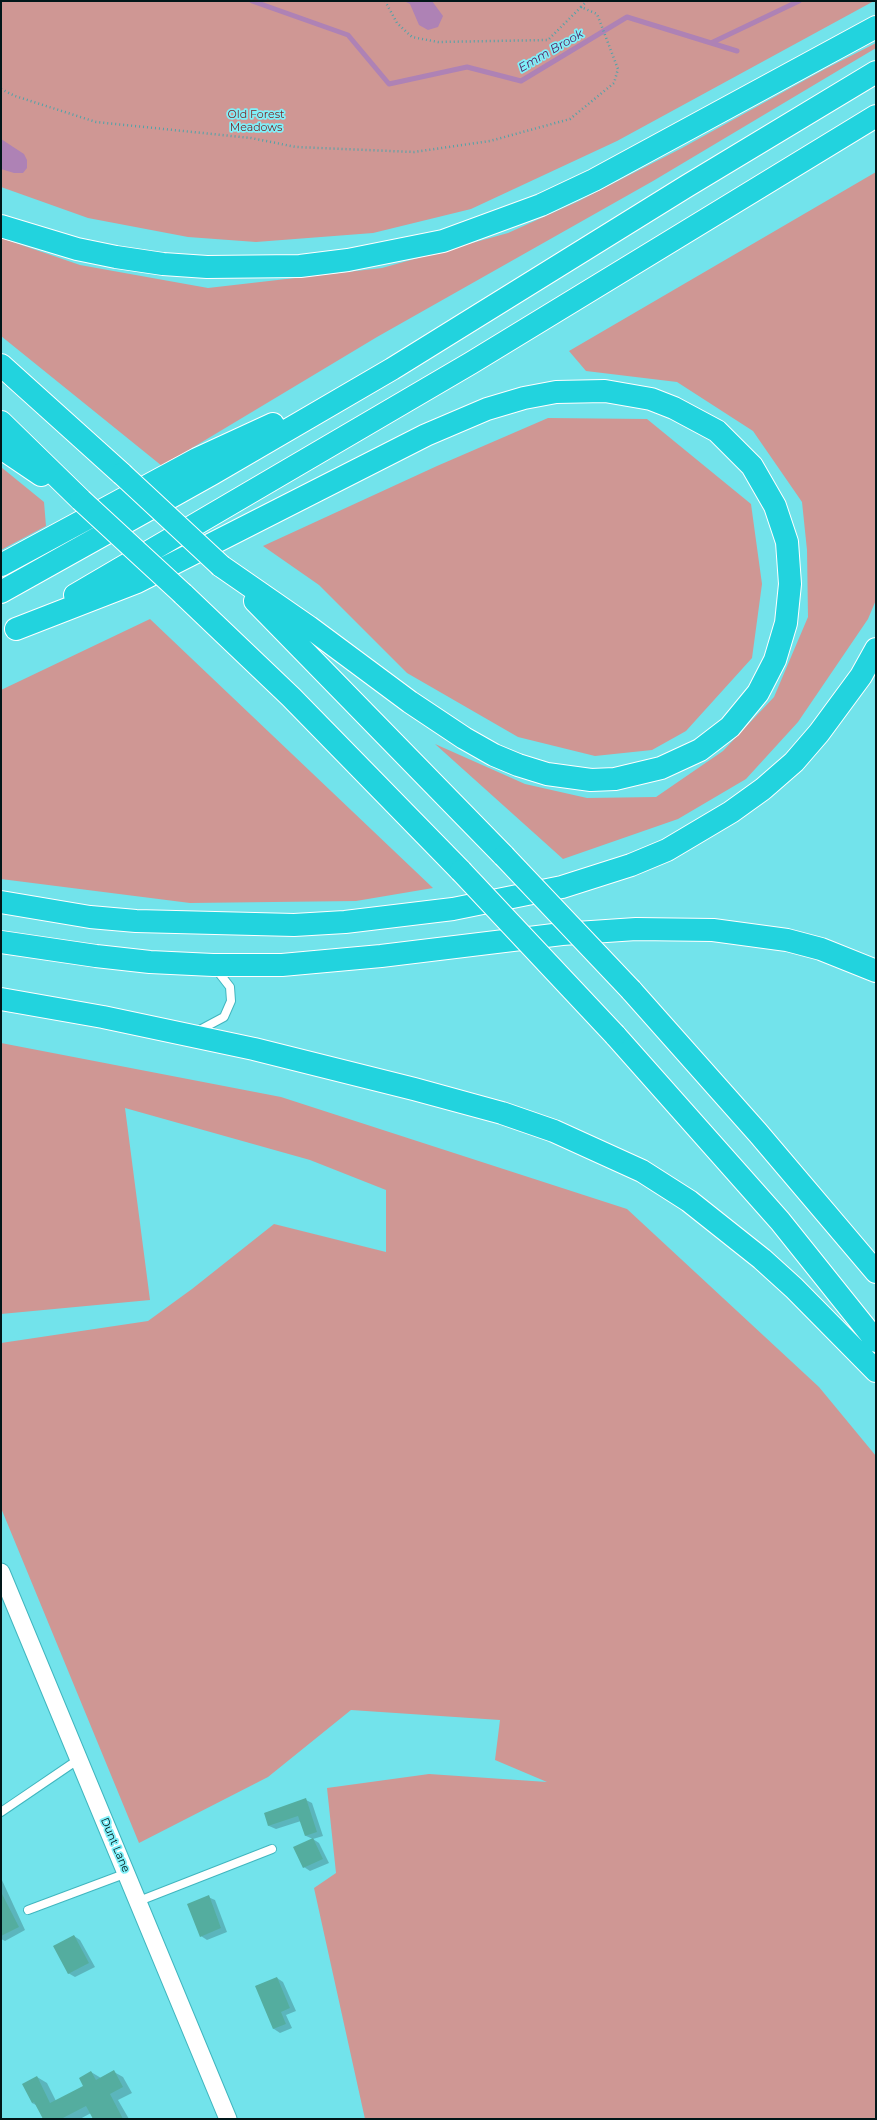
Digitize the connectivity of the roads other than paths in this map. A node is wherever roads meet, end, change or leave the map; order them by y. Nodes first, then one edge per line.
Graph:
1 (876, 27) edge
2 (876, 72) edge
3 (876, 116) edge
4 (1, 226) edge
5 (1, 365) edge
6 (392, 369) junction
7 (1, 422) edge
8 (1, 448) edge
9 (81, 500) junction
10 (1, 565) edge
11 (221, 566) junction
12 (1, 592) edge
13 (9, 633) edge
14 (876, 649) edge
15 (1, 902) edge
16 (1, 942) edge
17 (213, 965) junction
18 (876, 971) edge
19 (1, 999) edge
20 (190, 1035) junction
21 (876, 1272) edge
22 (876, 1341) edge
23 (876, 1371) edge
24 (1, 1572) edge
25 (79, 1759) junction
26 (1, 1812) edge
27 (272, 1849) dead end
28 (127, 1873) junction
29 (138, 1900) junction
30 (28, 1910) dead end
31 (228, 2119) edge

1 - 4 highway
2 - 6 highway
3 - 13 highway
5 - 11 highway, bridge
6 - 10 highway
6 - 12 highway
7 - 9 highway
8 - 9 highway
9 - 22 highway, bridge
11 - 13 highway
11 - 21 highway, bridge
14 - 15 highway
16 - 17 highway
17 - 18 highway
17 - 20 lane
19 - 20 highway
20 - 23 highway
24 - 25 street, Dunt Lane
25 - 26 lane
25 - 28 street, Dunt Lane
27 - 29 lane
28 - 29 street, Dunt Lane
28 - 30 lane
29 - 31 street, Dunt Lane

